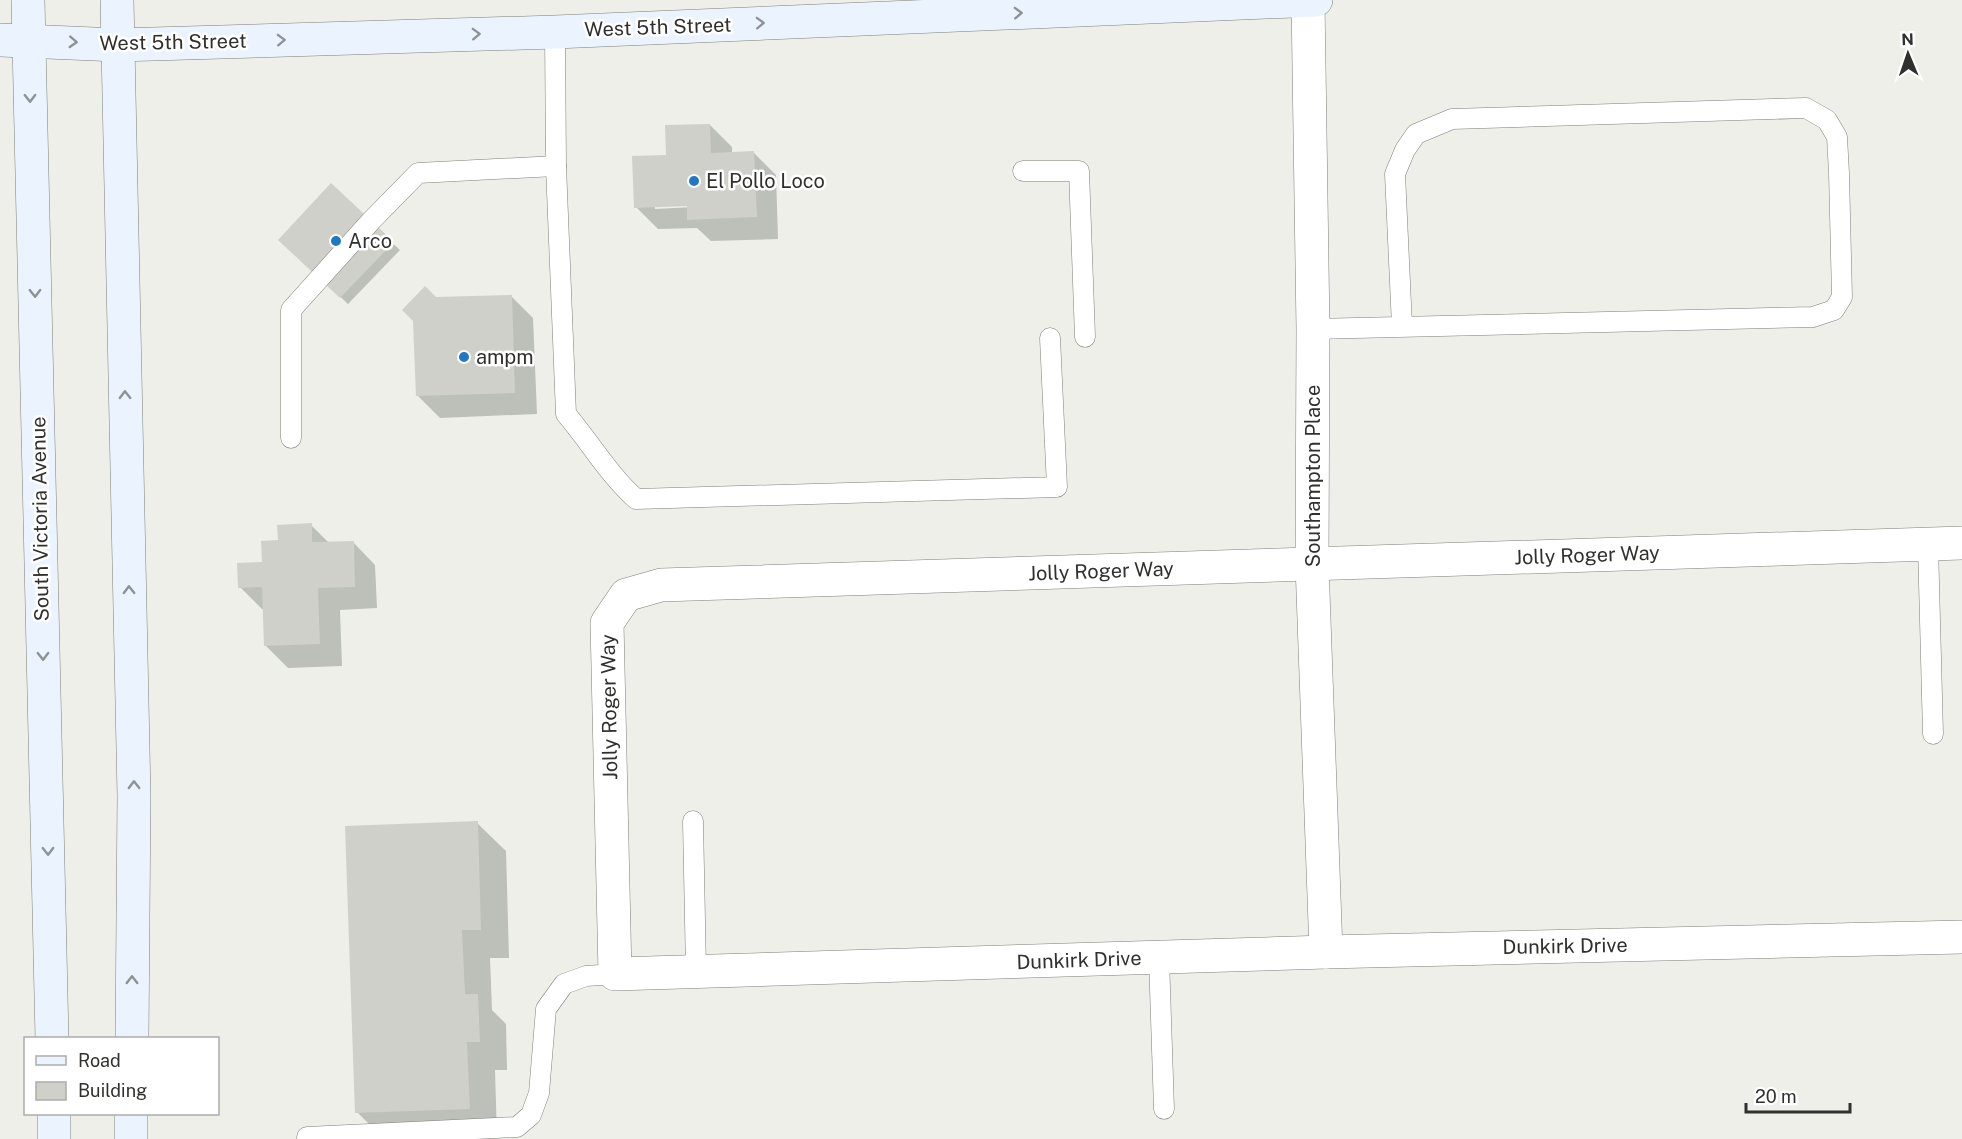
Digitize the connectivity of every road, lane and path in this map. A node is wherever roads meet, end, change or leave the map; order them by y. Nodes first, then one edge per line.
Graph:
1 (28, 0) edge
2 (117, 0) edge
3 (1308, 0) edge
4 (1316, 0) edge
5 (555, 32) junction
6 (14, 40) edge
7 (118, 45) junction
8 (556, 166) junction
9 (1023, 171) dead end
10 (1402, 326) junction
11 (1314, 329) junction
12 (1085, 337) dead end
13 (1050, 338) dead end
14 (291, 438) dead end
15 (1962, 543) edge
16 (1928, 544) junction
17 (1312, 564) junction
18 (1933, 734) dead end
19 (693, 821) dead end
20 (1962, 937) edge
21 (1326, 952) junction
22 (1159, 958) junction
23 (696, 971) junction
24 (615, 974) junction
25 (52, 1037) edge
26 (132, 1037) edge
27 (1164, 1109) dead end
28 (54, 1115) edge
29 (131, 1115) edge
30 (307, 1137) dead end
31 (54, 1139) edge
32 (131, 1139) edge

1 - 6 main road, South Victoria Avenue
2 - 7 main road
3 - 4 main road, West 5th Street
5 -> 3 main road, West 5th Street
3 - 11 street, Southampton Place
7 -> 5 main road, West 5th Street
5 - 8 lane
6 -> 7 main road, West 5th Street
6 -> 25 main road, South Victoria Avenue
26 -> 7 main road
8 - 13 lane
8 - 14 lane
9 - 12 lane
10 - 10 lane
10 - 11 lane
11 - 17 street, Southampton Place
15 - 16 street, Jolly Roger Way
16 - 17 street, Jolly Roger Way
16 - 18 lane
17 - 21 street, Southampton Place
17 - 24 street, Jolly Roger Way
19 - 23 lane
20 - 21 street, Dunkirk Drive
21 - 22 street, Dunkirk Drive
22 - 23 street, Dunkirk Drive
22 - 27 lane
23 - 24 street, Dunkirk Drive
24 - 30 lane, Dunkirk Drive
28 - 31 main road
29 - 32 main road

